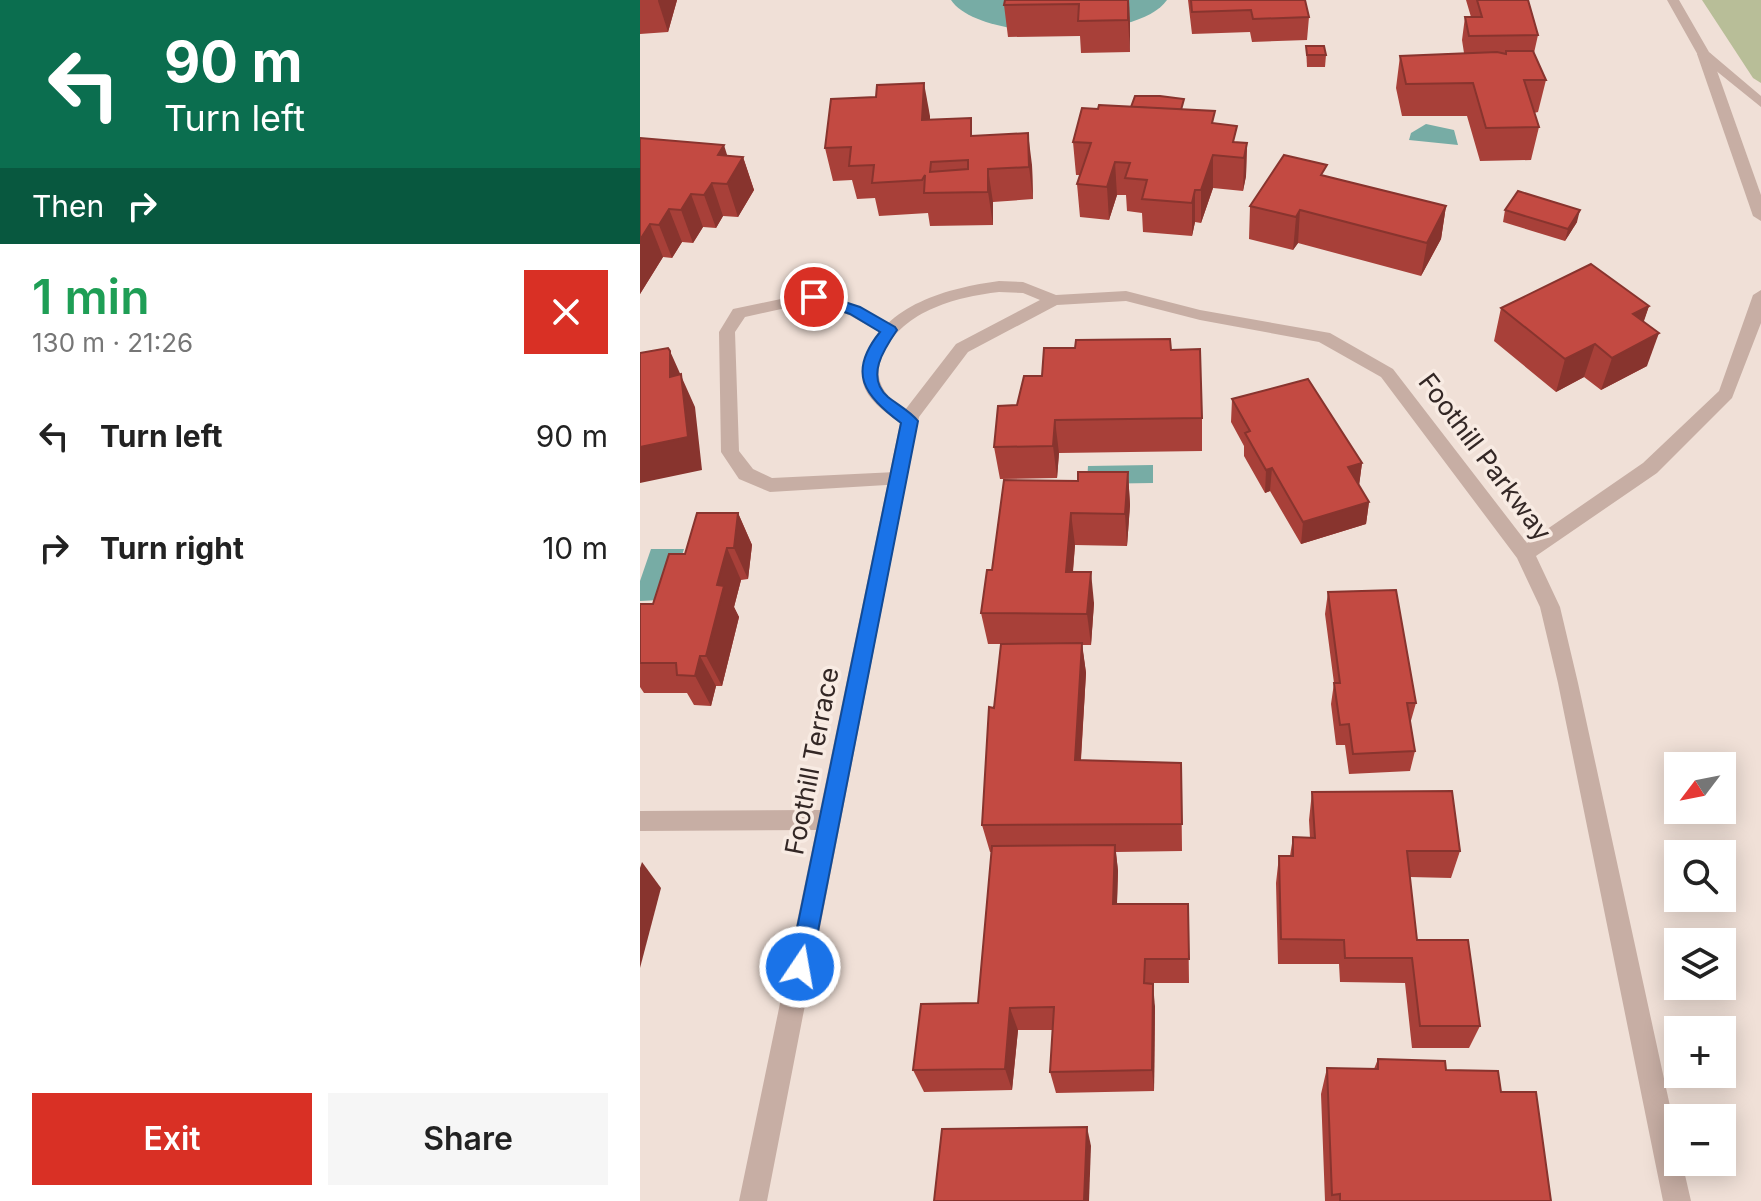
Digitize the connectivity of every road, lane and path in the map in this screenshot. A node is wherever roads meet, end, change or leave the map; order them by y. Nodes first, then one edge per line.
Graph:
1 (1673, 0) edge
2 (1704, 54) junction
3 (1761, 103) edge
4 (1761, 216) edge
5 (1761, 295) edge
6 (1054, 300) junction
7 (889, 330) junction
8 (962, 348) joint
9 (909, 421) junction
10 (896, 479) junction
11 (1525, 554) junction
12 (830, 820) junction
13 (640, 821) edge
14 (753, 1201) edge
15 (1677, 1201) edge

1 - 2 street
2 - 3 street
2 - 4 street
5 - 11 street
6 - 7 street
6 - 8 street, Foothill Parkway
6 - 11 street, Foothill Parkway
7 - 9 street
7 - 10 street
8 - 9 street, Foothill Terrace
9 - 10 street, Foothill Terrace
10 - 12 street, Foothill Terrace
11 - 15 street, Foothill Parkway
12 - 13 street
12 - 14 street, Foothill Terrace

